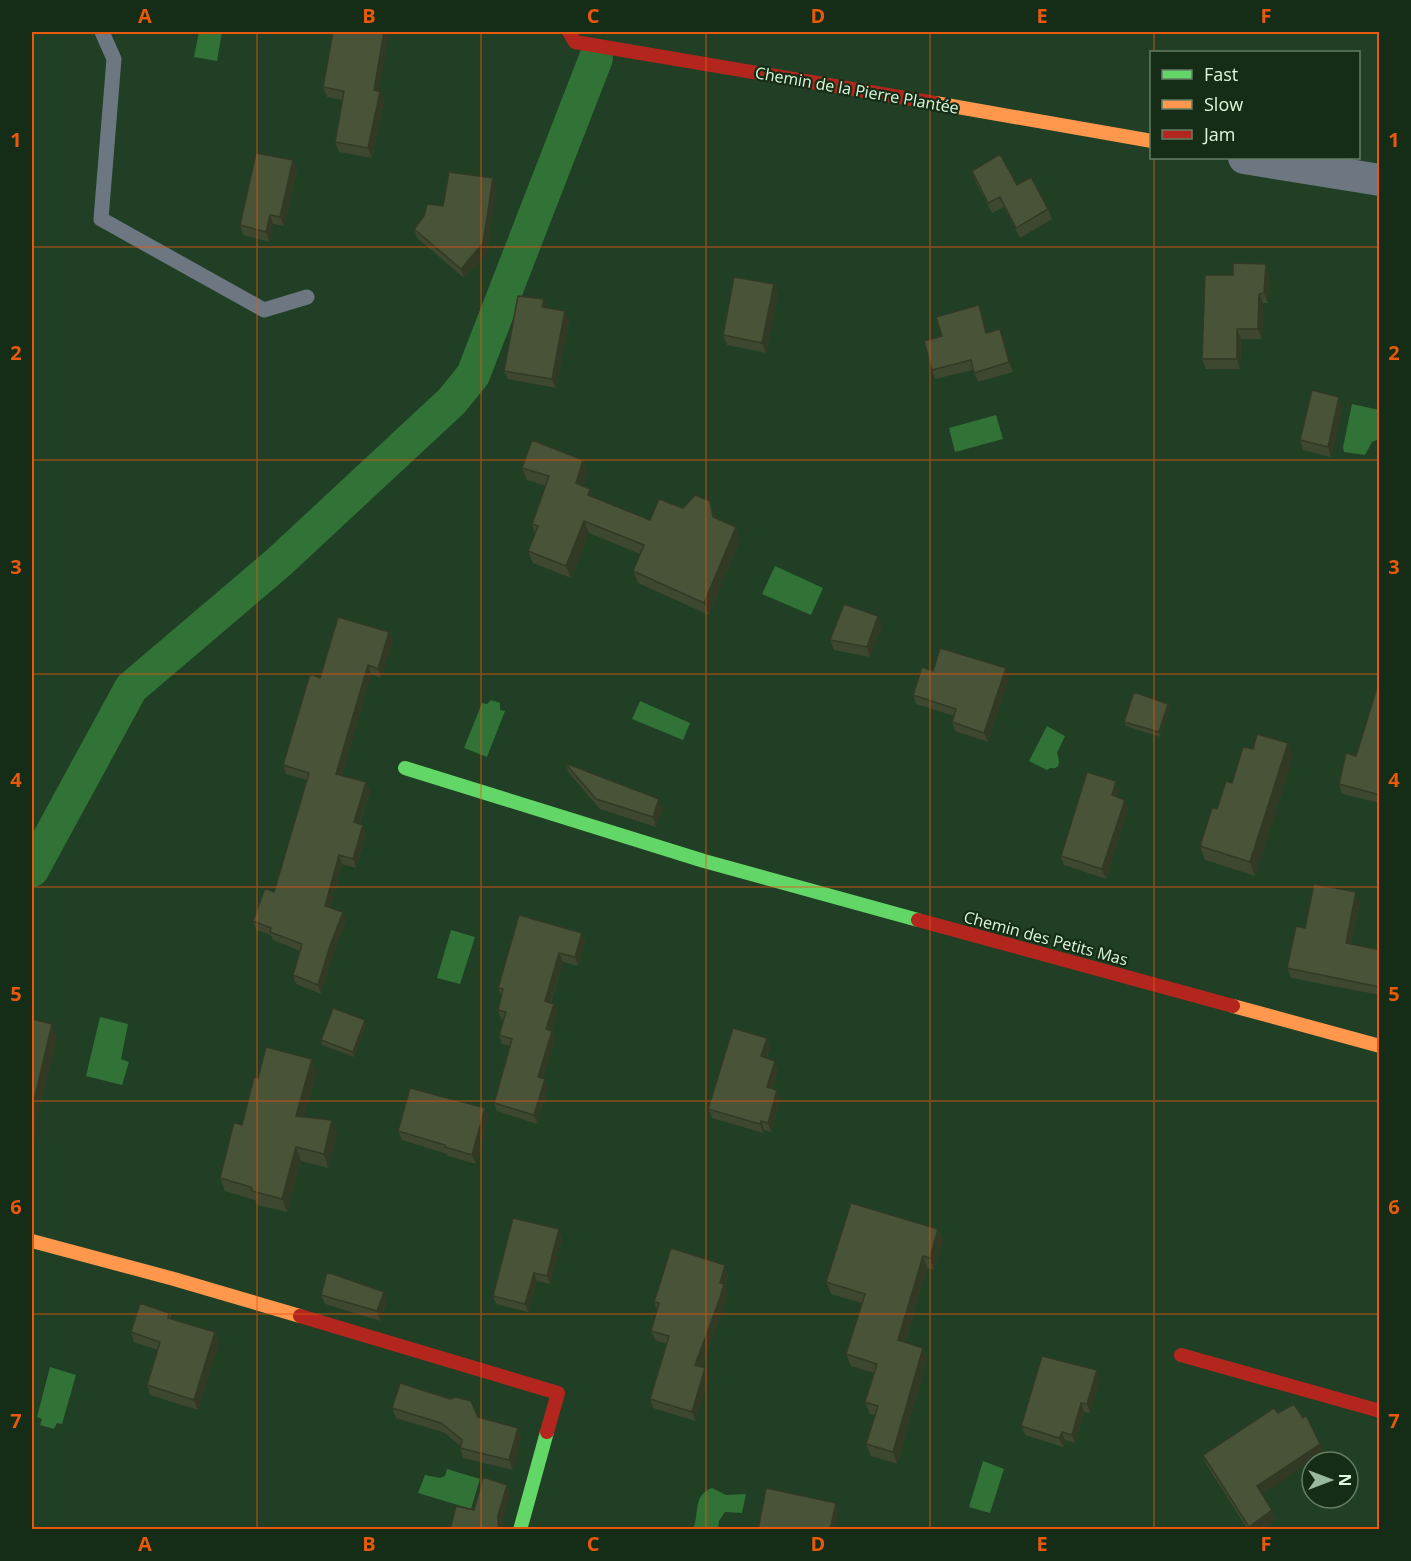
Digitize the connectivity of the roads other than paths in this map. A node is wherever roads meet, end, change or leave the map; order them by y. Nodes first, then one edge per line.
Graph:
1 (102, 32) edge
2 (569, 32) edge
3 (1150, 141) edge
4 (1250, 159) edge
5 (1380, 180) edge
6 (307, 297) dead end
7 (405, 768) dead end
8 (1380, 1046) edge
9 (32, 1241) edge
10 (1181, 1355) dead end
11 (1380, 1412) edge
12 (520, 1530) edge

1 - 6 lane
2 - 3 street, Chemin de la Pierre Plantée
4 - 5 street
7 - 8 street, Chemin des Petits Mas
9 - 12 street
10 - 11 street

